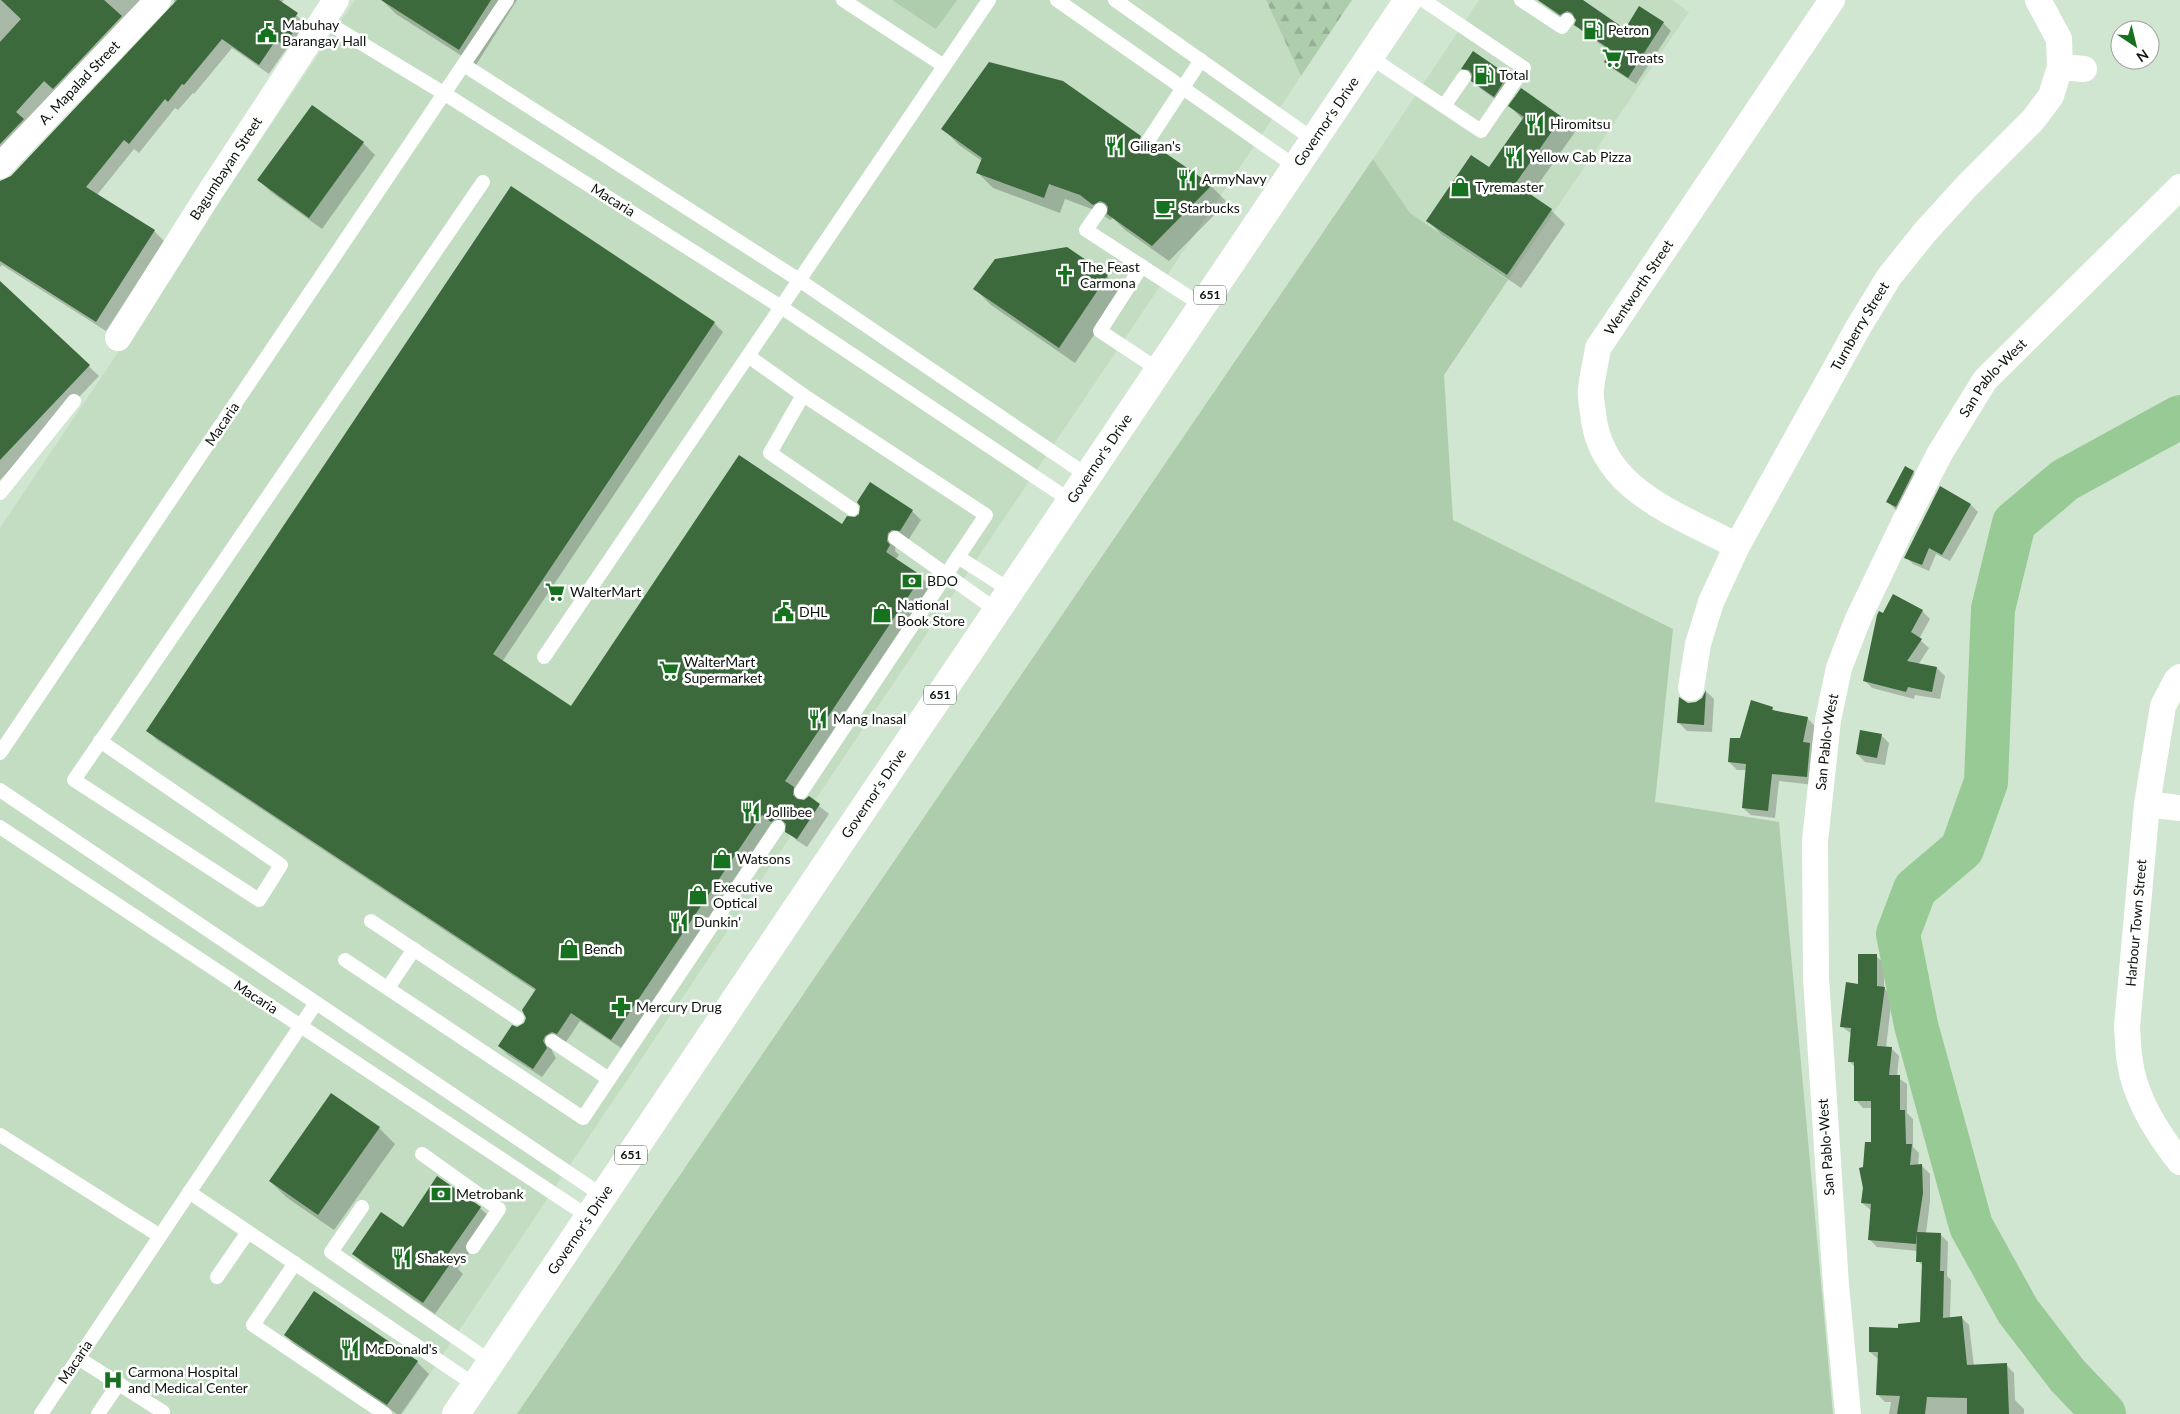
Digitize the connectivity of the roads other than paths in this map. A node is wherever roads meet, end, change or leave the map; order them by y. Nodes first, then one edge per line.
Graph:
1 (158, 0) edge
2 (507, 0) edge
3 (843, 0) edge
4 (989, 0) edge
5 (1057, 0) edge
6 (1115, 0) edge
7 (1408, 0) edge
8 (1423, 0) edge
9 (1521, 0) edge
10 (1832, 0) edge
11 (2038, 0) edge
12 (329, 10) edge
13 (1567, 20) dead end
14 (1487, 43) junction
15 (1479, 55) dead end
16 (1370, 57) junction
17 (1201, 60) junction
18 (464, 65) junction
19 (944, 66) junction
20 (1464, 77) dead end
21 (1183, 88) junction
22 (445, 94) junction
23 (1444, 106) junction
24 (1314, 140) junction
25 (1148, 141) dead end
26 (0, 166) edge
27 (1296, 167) junction
28 (482, 182) dead end
29 (2180, 188) edge
30 (1100, 210) dead end
31 (1142, 266) junction
32 (799, 280) junction
33 (781, 306) junction
34 (1203, 306) junction
35 (118, 338) dead end
36 (748, 356) junction
37 (1159, 370) junction
38 (803, 395) junction
39 (74, 401) dead end
40 (1088, 476) junction
41 (0, 493) edge
42 (1071, 501) junction
43 (852, 509) dead end
44 (895, 538) dead end
45 (1737, 546) junction
46 (958, 557) junction
47 (946, 575) junction
48 (1003, 600) junction
49 (544, 657) dead end
50 (2180, 677) edge
51 (1691, 688) dead end
52 (100, 741) junction
53 (0, 754) edge
54 (0, 790) edge
55 (801, 792) dead end
56 (2147, 804) junction
57 (2180, 808) edge
58 (778, 826) dead end
59 (0, 827) edge
60 (371, 921) dead end
61 (414, 950) junction
62 (345, 960) dead end
63 (388, 988) junction
64 (316, 1003) junction
65 (517, 1018) dead end
66 (300, 1026) junction
67 (552, 1041) dead end
68 (609, 1079) junction
69 (0, 1135) edge
70 (422, 1154) dead end
71 (2180, 1162) edge
72 (189, 1192) junction
73 (596, 1206) junction
74 (362, 1207) dead end
75 (248, 1232) junction
76 (160, 1236) junction
77 (473, 1247) dead end
78 (295, 1263) junction
79 (217, 1278) dead end
80 (78, 1358) junction
81 (491, 1362) junction
82 (118, 1383) junction
83 (475, 1385) junction
84 (41, 1414) edge
85 (98, 1414) edge
86 (162, 1414) edge
87 (385, 1414) edge
88 (456, 1414) edge
89 (1848, 1414) edge

1 - 26 street, A. Mapalad Street
2 - 18 lane, Macaria
3 - 19 lane
4 - 19 lane
5 - 21 lane
6 - 17 lane
7 - 16 highway, Governor's Drive / 651
8 - 14 lane
9 - 13 lane
10 - 45 street, Wentworth Street
11 - 45 street, Turnberry Street
12 - 22 lane
12 - 35 street, Bagumbayan Street
14 - 15 lane
14 - 23 lane
16 - 23 lane
16 - 24 highway, Governor's Drive / 651
17 - 21 lane
17 - 24 lane
18 - 22 lane, Macaria
18 - 32 lane
19 - 32 lane
20 - 23 lane
21 - 25 lane
21 - 27 lane
22 - 33 lane, Macaria
22 - 53 lane, Macaria
24 - 27 highway, Governor's Drive / 651
27 - 34 highway, Governor's Drive / 651
28 - 52 lane
29 - 89 street, San Pablo-West
30 - 31 lane
31 - 34 lane
31 - 37 lane
32 - 33 lane
32 - 40 lane
33 - 36 lane
33 - 42 lane, Macaria
34 - 37 highway, Governor's Drive / 651
36 - 38 lane
36 - 49 lane
37 - 40 highway, Governor's Drive / 651
38 - 43 lane
38 - 46 lane
39 - 41 lane
40 - 42 highway, Governor's Drive / 651
42 - 48 highway, Governor's Drive / 651
44 - 47 lane
45 - 51 street, Turnberry Street
46 - 47 lane
46 - 48 lane
47 - 48 lane
47 - 55 lane
48 - 73 highway, Governor's Drive / 651
50 - 56 street, Harbour Town Street
52 - 52 lane
54 - 64 lane
56 - 57 street
56 - 71 street, Harbour Town Street
58 - 68 lane
59 - 66 lane, Macaria
60 - 61 lane
61 - 63 lane
61 - 65 lane
62 - 63 lane
63 - 68 lane
64 - 66 lane
64 - 73 lane
66 - 72 lane, Macaria
66 - 73 lane
67 - 68 lane
69 - 76 lane
70 - 77 lane
72 - 75 lane
72 - 76 lane, Macaria
73 - 81 highway, Governor's Drive / 651
74 - 81 lane
75 - 78 lane
75 - 79 lane
76 - 80 lane, Macaria
78 - 83 lane
78 - 87 lane
80 - 82 lane
80 - 84 lane, Macaria
81 - 83 highway, Governor's Drive / 651
82 - 85 lane
82 - 86 lane
83 - 88 highway, Governor's Drive / 651

